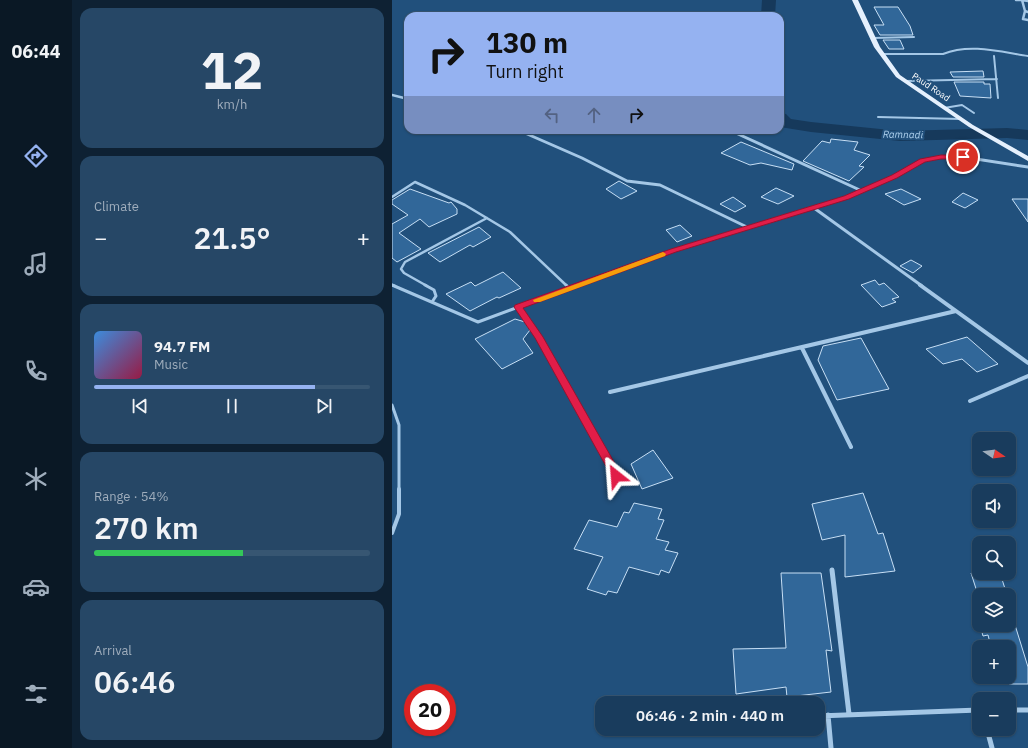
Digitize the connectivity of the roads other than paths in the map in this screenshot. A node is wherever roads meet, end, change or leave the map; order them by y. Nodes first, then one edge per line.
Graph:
1 (856, 0) edge
2 (860, 0) edge
3 (1016, 0) edge
4 (1022, 0) edge
5 (1028, 1) edge
6 (1026, 12) edge
7 (1028, 20) edge
8 (914, 37) dead end
9 (873, 38) junction
10 (881, 54) junction
11 (994, 56) dead end
12 (1028, 56) edge
13 (996, 79) junction
14 (905, 81) junction
15 (392, 95) edge
16 (404, 98) edge
17 (998, 98) dead end
18 (944, 108) junction
19 (974, 113) dead end
20 (878, 117) dead end
21 (961, 119) junction
22 (527, 134) edge
23 (738, 134) dead end
24 (1028, 159) edge
25 (1028, 167) edge
26 (862, 191) junction
27 (392, 197) edge
28 (814, 208) junction
29 (487, 218) junction
30 (749, 228) junction
31 (586, 282) joint
32 (392, 285) edge
33 (569, 288) junction
34 (432, 302) junction
35 (518, 307) junction
36 (956, 311) junction
37 (802, 348) junction
38 (1028, 363) edge
39 (1028, 376) edge
40 (610, 392) dead end
41 (970, 401) dead end
42 (392, 405) edge
43 (851, 447) dead end
44 (616, 476) dead end
45 (392, 533) edge
46 (832, 570) dead end
47 (972, 710) edge
48 (1016, 710) edge
49 (1028, 710) edge
50 (849, 714) junction
51 (825, 715) edge
52 (828, 715) junction
53 (989, 736) edge
54 (831, 748) edge
55 (992, 748) edge

1 - 2 street
1 - 9 main road, Paud Road
3 - 4 street
4 - 5 street
4 - 6 street
6 - 7 street
8 - 9 lane
9 - 10 main road, Paud Road
10 - 12 lane
10 - 14 main road, Paud Road
11 - 13 lane
13 - 14 lane
13 - 17 lane
14 - 18 main road, Paud Road
15 - 16 street
18 - 19 lane
18 - 21 main road, Paud Road
20 - 21 lane
21 - 24 main road, Paud Road
22 - 30 street
23 - 26 street
25 - 26 street
26 - 28 street
27 - 29 lane
28 - 30 street
28 - 36 street
29 - 33 lane
29 - 34 lane
30 - 31 street
31 - 33 lane
32 - 34 lane
33 - 35 lane
34 - 35 lane
35 - 44 lane
36 - 37 street
36 - 38 street
37 - 40 street
37 - 43 street
39 - 41 street
42 - 45 lane
46 - 50 street
47 - 50 street
48 - 49 street
50 - 52 street
51 - 52 street
52 - 54 street
53 - 55 street

